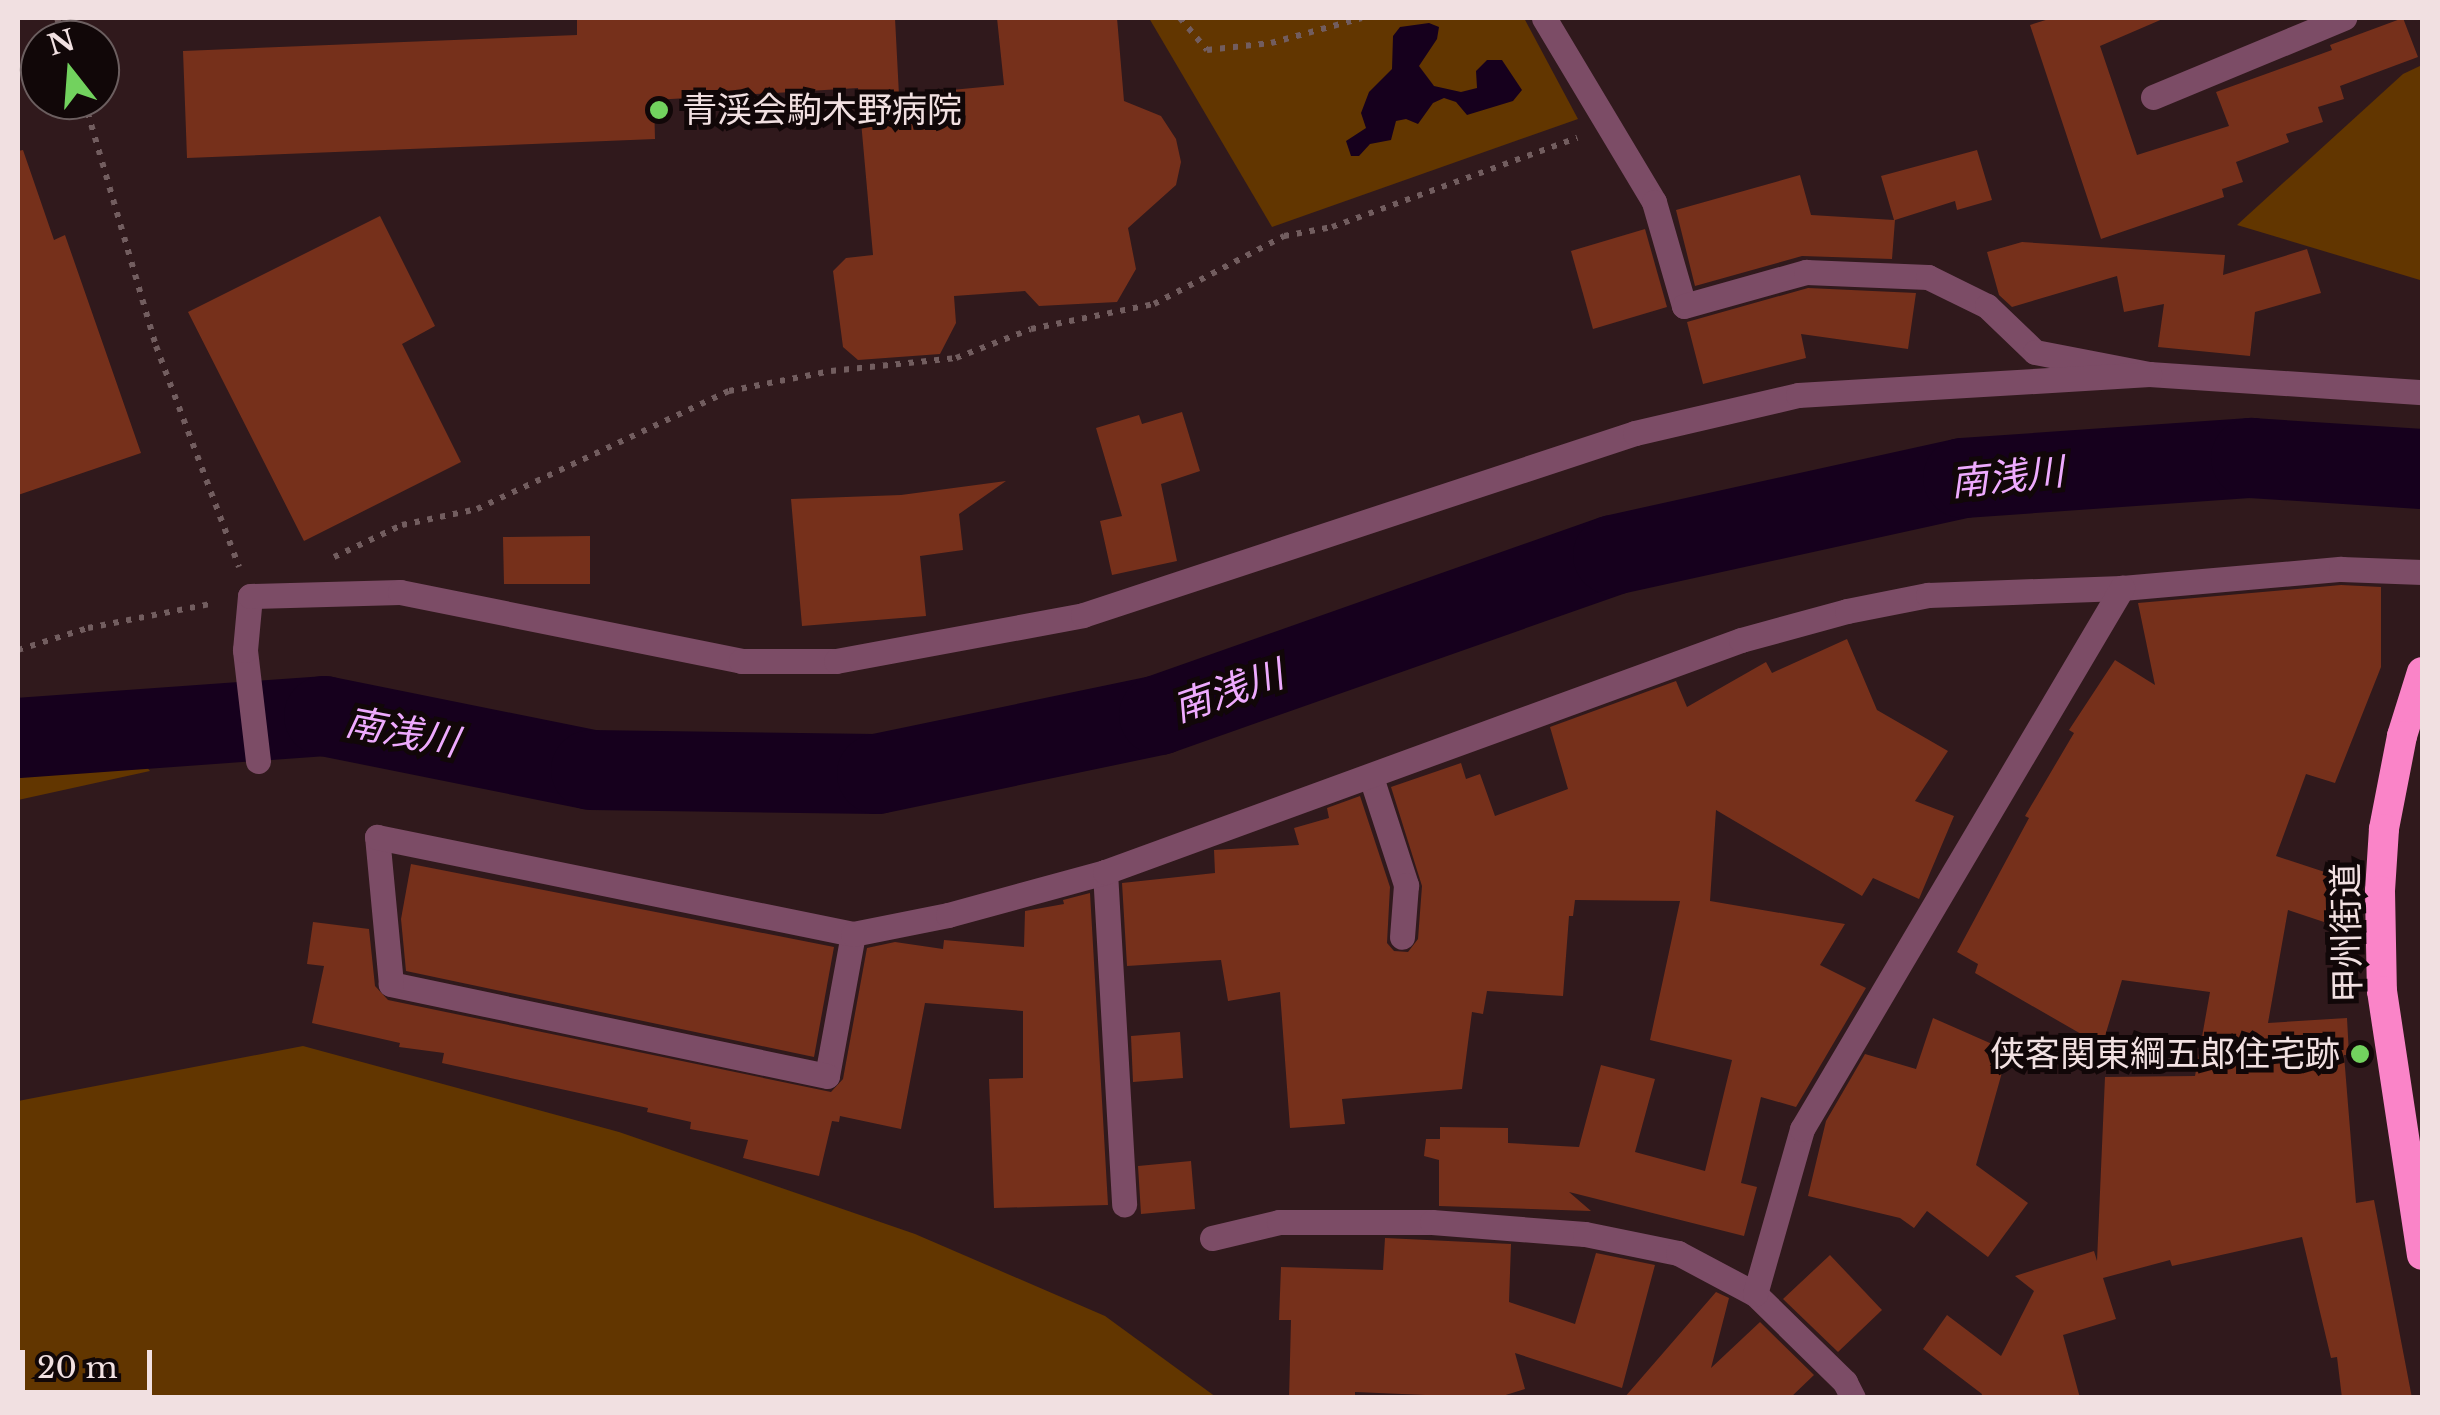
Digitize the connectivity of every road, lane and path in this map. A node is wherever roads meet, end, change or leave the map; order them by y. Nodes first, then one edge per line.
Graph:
1 (1180, 18) edge
2 (1362, 18) edge
3 (1544, 18) edge
4 (2344, 18) edge
5 (2153, 97) dead end
6 (90, 120) edge
7 (1607, 128) junction
8 (2148, 374) junction
9 (2422, 392) edge
10 (318, 565) dead end
11 (2422, 572) edge
12 (2122, 588) junction
13 (250, 596) junction
14 (18, 650) edge
15 (2422, 672) edge
16 (258, 761) dead end
17 (1370, 777) junction
18 (1105, 872) junction
19 (853, 934) junction
20 (1402, 937) dead end
21 (1124, 1204) dead end
22 (1212, 1238) dead end
23 (2422, 1256) edge
24 (1755, 1294) junction
25 (1853, 1398) edge

1 - 2 path
3 - 7 street
4 - 5 street
6 - 13 path
7 - 8 street
7 - 10 path
8 - 9 street
8 - 13 street
11 - 12 street
12 - 17 street
12 - 24 street
13 - 14 path
13 - 16 street
15 - 23 highway, 甲州街道
17 - 18 street
17 - 20 street
18 - 19 street
18 - 21 street
19 - 19 street
22 - 24 street
24 - 25 street

